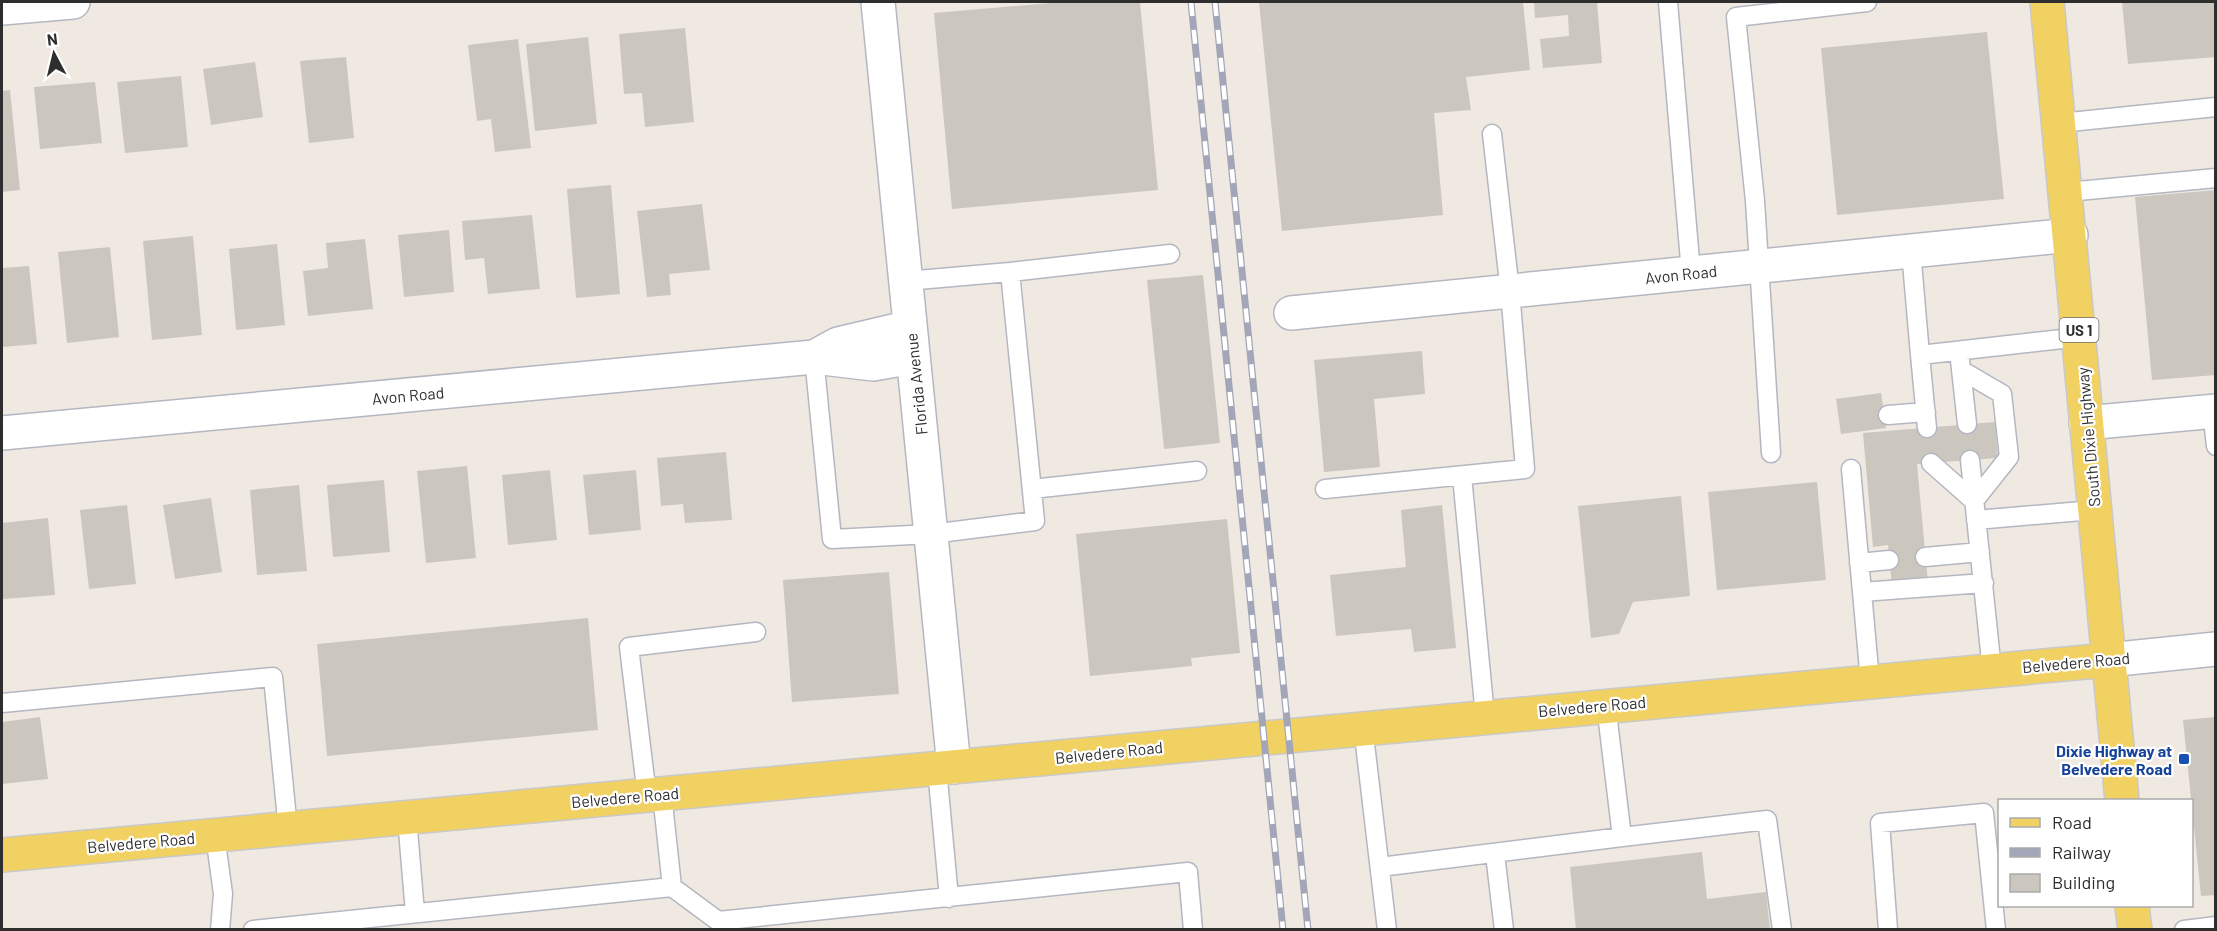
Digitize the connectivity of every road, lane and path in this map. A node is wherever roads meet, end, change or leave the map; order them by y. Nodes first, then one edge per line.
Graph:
1 (73, 2) edge
2 (878, 2) edge
3 (1668, 2) edge
4 (1868, 2) edge
5 (2048, 2) edge
6 (2, 8) edge
7 (1735, 9) edge
8 (2216, 107) edge
9 (2060, 123) junction
10 (1492, 134) dead end
11 (2216, 178) edge
12 (2067, 192) junction
13 (2071, 235) junction
14 (1911, 251) junction
15 (1170, 254) dead end
16 (1760, 266) junction
17 (1010, 272) junction
18 (1691, 273) junction
19 (906, 281) junction
20 (1510, 291) junction
21 (1291, 313) dead end
22 (2080, 337) junction
23 (912, 342) junction
24 (1959, 351) junction
25 (1920, 355) junction
26 (814, 357) junction
27 (1961, 370) junction
28 (2214, 411) edge
29 (1888, 415) dead end
30 (2086, 423) junction
31 (1967, 424) dead end
32 (2, 433) edge
33 (2216, 446) edge
34 (1771, 453) dead end
35 (1970, 460) dead end
36 (1930, 463) dead end
37 (1851, 469) dead end
38 (1197, 471) dead end
39 (1462, 476) junction
40 (1032, 489) junction
41 (1325, 489) dead end
42 (2094, 510) junction
43 (1975, 511) junction
44 (931, 534) junction
45 (1980, 552) junction
46 (1925, 557) dead end
47 (1889, 560) dead end
48 (1859, 563) junction
49 (1984, 583) junction
50 (1862, 592) junction
51 (756, 632) dead end
52 (2216, 649) edge
53 (2108, 660) junction
54 (1992, 670) junction
55 (1870, 681) junction
56 (2, 704) edge
57 (1606, 705) junction
58 (1485, 716) junction
59 (1363, 727) junction
60 (945, 768) junction
61 (654, 795) junction
62 (2122, 799) edge
63 (407, 818) junction
64 (288, 829) junction
65 (216, 835) junction
66 (1622, 837) junction
67 (1494, 854) junction
68 (2, 855) edge
69 (1380, 867) junction
70 (672, 887) junction
71 (949, 898) junction
72 (2132, 907) edge
73 (415, 913) junction
74 (2216, 926) edge
75 (219, 930) edge
76 (253, 930) edge
77 (1193, 930) edge
78 (1387, 930) edge
79 (1504, 930) edge
80 (1782, 930) edge
81 (1888, 930) edge
82 (1996, 930) edge
83 (2135, 930) edge
84 (2184, 930) edge

1 - 6 street
2 - 19 street, Florida Avenue
3 - 18 lane
4 - 7 lane
5 - 9 main road, South Dixie Highway / US 1
7 - 16 lane
8 - 9 lane
9 - 12 main road, South Dixie Highway / US 1
10 - 20 lane
11 - 12 lane
12 - 13 main road, South Dixie Highway / US 1
13 - 14 street, Avon Road
13 - 22 main road, South Dixie Highway / US 1
14 - 16 street, Avon Road
14 - 25 lane
15 - 17 lane
16 - 18 street, Avon Road
16 - 34 lane
17 - 19 lane
17 - 40 lane
18 - 20 street, Avon Road
19 - 23 street, Florida Avenue
20 - 21 street, Avon Road
20 - 39 lane
22 - 24 lane
22 - 30 main road, South Dixie Highway / US 1
23 - 26 street, Avon Road
23 - 44 street, Florida Avenue
24 - 25 lane
24 - 27 lane
25 - 29 lane
26 - 32 street, Avon Road
26 - 44 lane
27 - 31 lane
27 - 43 lane
28 - 30 street
28 - 33 lane
30 - 42 main road, South Dixie Highway / US 1
35 - 43 lane
36 - 43 lane
37 - 48 lane
38 - 40 lane
39 - 41 lane
39 - 58 lane
40 - 44 lane
42 - 43 lane
42 - 53 main road, South Dixie Highway / US 1
43 - 45 lane
44 - 60 street, Florida Avenue
45 - 46 lane
45 - 49 lane
47 - 48 lane
48 - 50 lane
49 - 50 lane
49 - 54 lane
50 - 55 lane
51 - 61 lane
52 - 53 street, Belvedere Road
53 - 54 main road, Belvedere Road
53 - 62 main road, South Dixie Highway / US 1
54 - 55 main road, Belvedere Road
55 - 57 main road, Belvedere Road
56 - 64 lane
57 - 58 main road, Belvedere Road
57 - 66 lane
58 - 59 main road, Belvedere Road
59 - 60 main road, Belvedere Road
59 - 69 lane
60 - 61 main road, Belvedere Road
60 - 71 lane
61 - 63 main road, Belvedere Road
61 - 70 lane
63 - 64 main road, Belvedere Road
63 - 73 lane
64 - 65 main road, Belvedere Road
65 - 68 main road, Belvedere Road
65 - 75 lane
66 - 67 lane
66 - 80 lane
67 - 69 lane
67 - 79 lane
69 - 78 lane
70 - 71 lane
70 - 73 lane
71 - 77 lane
72 - 83 main road
73 - 76 lane
74 - 84 lane
81 - 82 lane

